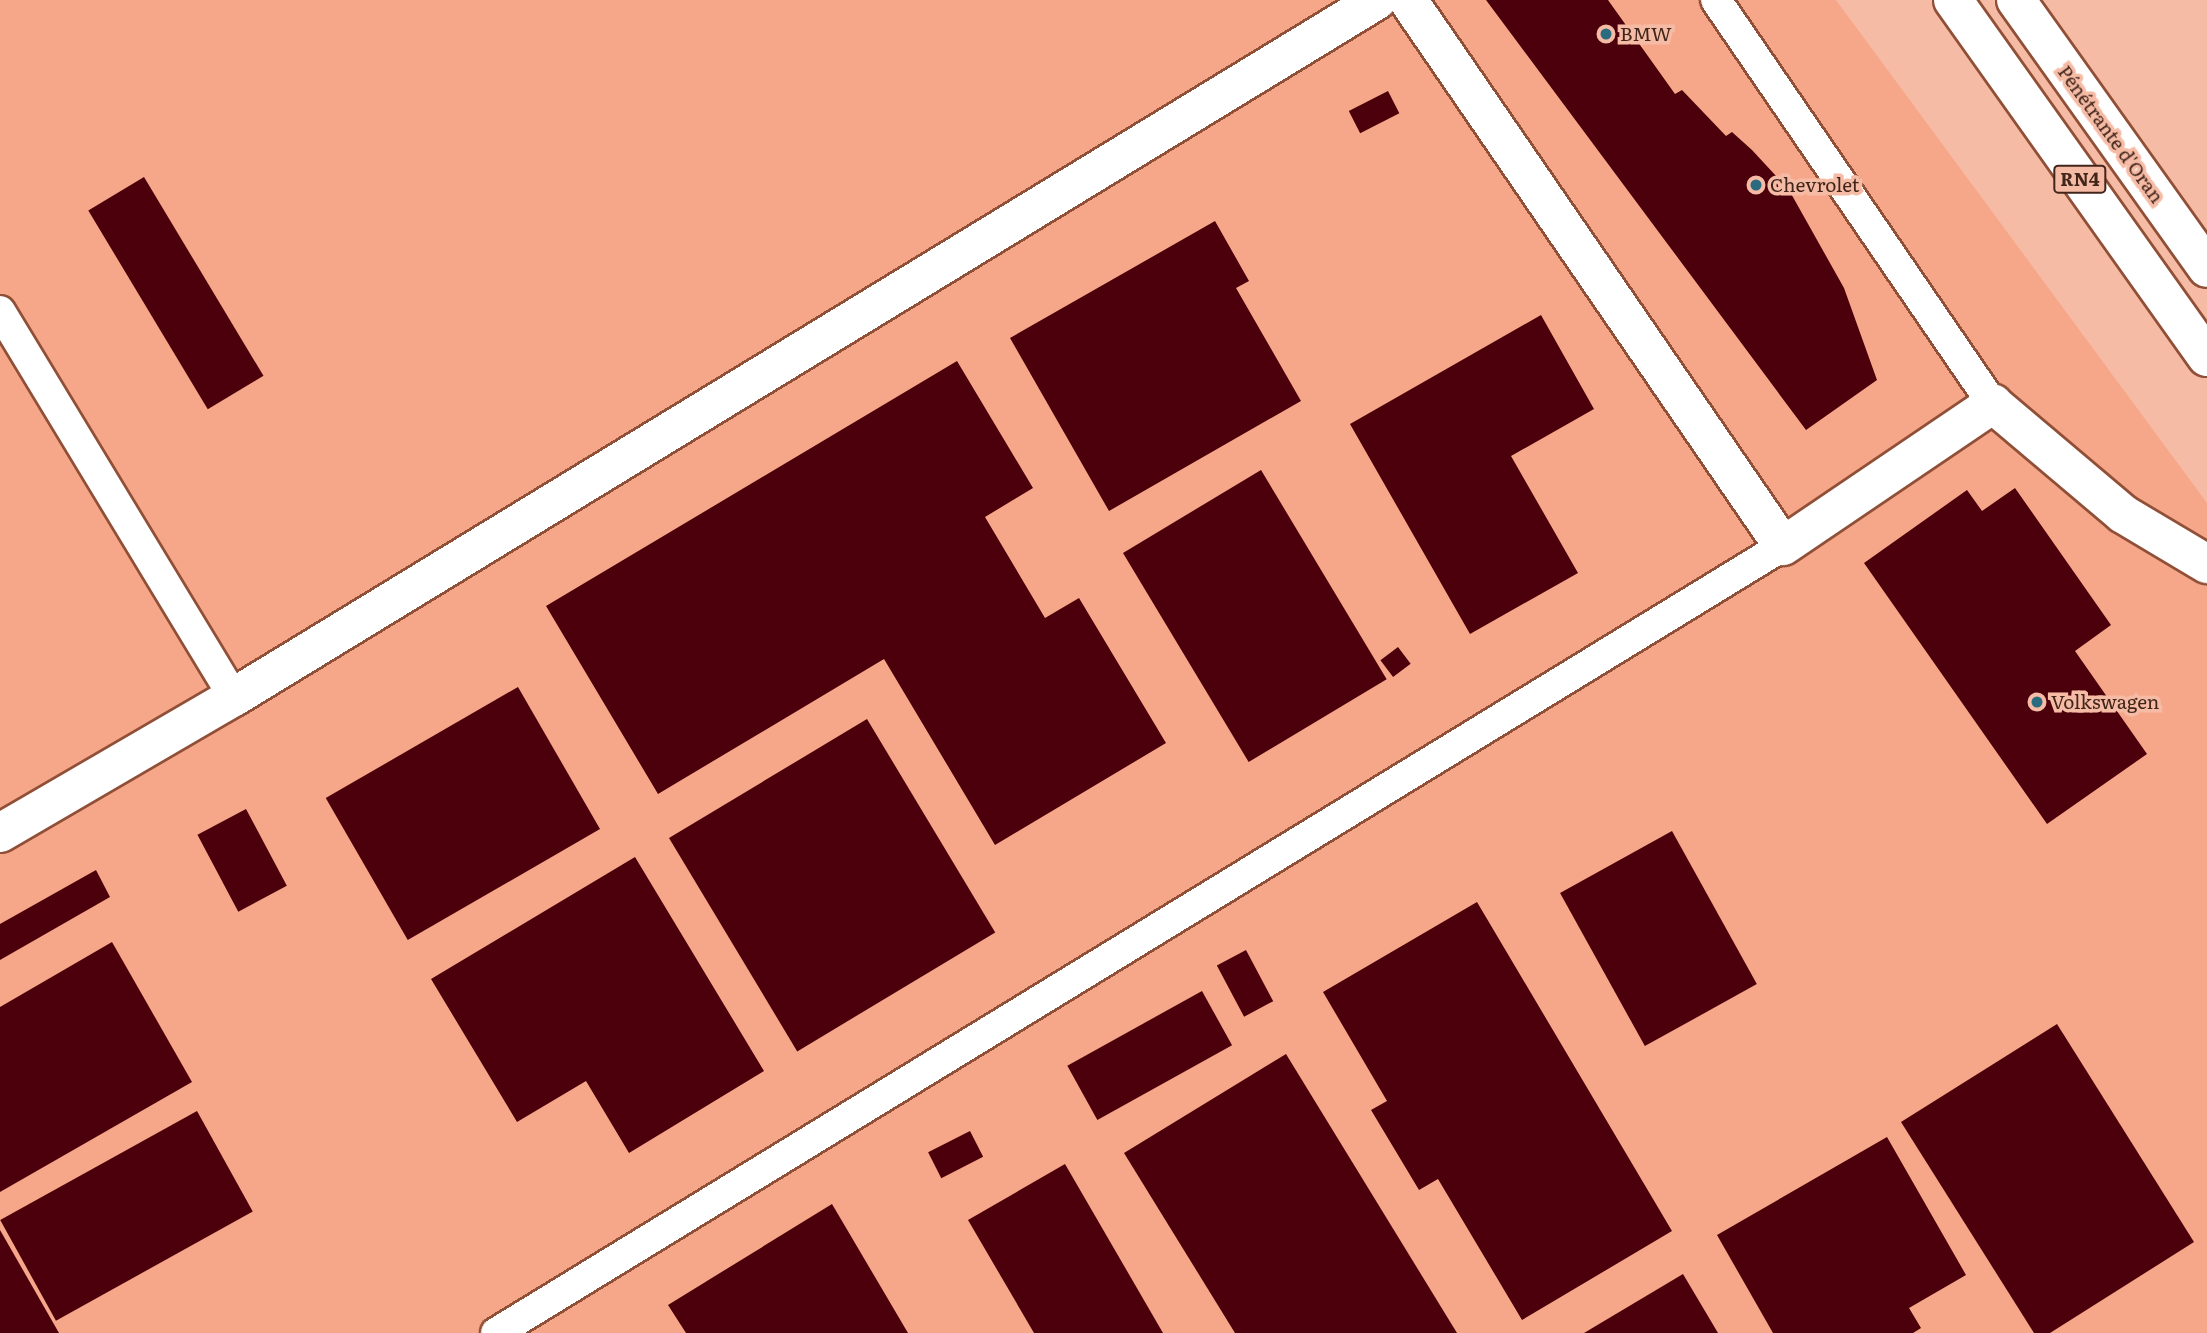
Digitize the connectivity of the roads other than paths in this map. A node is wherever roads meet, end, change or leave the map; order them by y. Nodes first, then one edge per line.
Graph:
1 (1377, 0) edge
2 (1408, 0) edge
3 (1716, 0) edge
4 (1953, 0) edge
5 (2016, 0) edge
6 (2207, 268) edge
7 (0, 311) edge
8 (2207, 358) edge
9 (1993, 404) junction
10 (1783, 546) junction
11 (2207, 564) edge
12 (234, 697) junction
13 (0, 832) edge
14 (496, 1333) edge

1 - 12 main road
2 - 10 main road
3 - 9 street
4 - 8 main road, RN4
5 - 6 main road, Pénétrante d'Oran / RN4
7 - 12 street
9 - 10 main road
9 - 11 main road
10 - 14 street
12 - 13 main road

